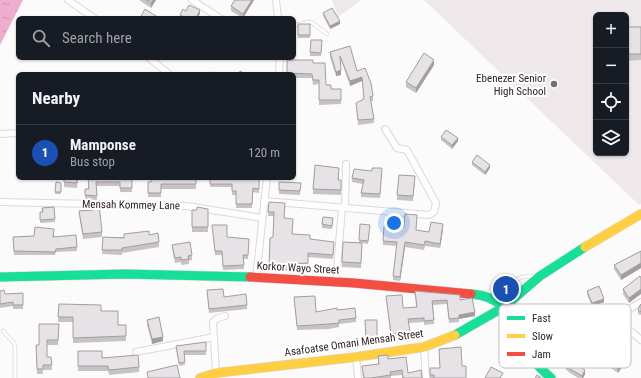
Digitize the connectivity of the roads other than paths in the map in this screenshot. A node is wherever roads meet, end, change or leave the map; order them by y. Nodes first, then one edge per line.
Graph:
1 (68, 0) edge
2 (192, 0) edge
3 (276, 0) edge
4 (91, 16) edge
5 (217, 16) edge
6 (278, 16) edge
7 (296, 25) edge
8 (326, 34) dead end
9 (152, 60) edge
10 (280, 60) edge
11 (166, 72) edge
12 (279, 72) edge
13 (385, 129) dead end
14 (0, 134) edge
15 (16, 134) edge
16 (346, 164) dead end
17 (267, 180) edge
18 (264, 201) junction
19 (0, 202) edge
20 (343, 207) junction
21 (641, 214) edge
22 (262, 218) junction
23 (540, 276) junction
24 (0, 277) edge
25 (256, 278) junction
26 (336, 282) junction
27 (641, 302) edge
28 (507, 304) junction
29 (631, 308) edge
30 (499, 309) edge
31 (225, 316) dead end
32 (3, 331) dead end
33 (631, 331) edge
34 (214, 337) junction
35 (641, 340) edge
36 (424, 347) junction
37 (136, 352) dead end
38 (356, 357) junction
39 (540, 368) edge
40 (216, 373) junction
41 (15, 378) edge
42 (200, 378) edge
43 (358, 378) edge
44 (426, 378) edge
45 (551, 378) edge

1 - 4 street
2 - 5 street
3 - 6 street
7 - 8 lane
9 - 11 street
10 - 12 street
13 - 20 street
14 - 15 street
16 - 20 street
17 - 18 street
18 - 20 street
18 - 22 street
19 - 22 street, Mensah Kommey Lane
20 - 26 street
21 - 23 street, Asafoatse Omani Mensah Street
22 - 25 street
23 - 28 street, Asafoatse Omani Mensah Street
23 - 28 lane
24 - 25 street, Korkor Wayo Street
25 - 26 street, Korkor Wayo Street
26 - 28 street, Korkor Wayo Street
27 - 29 street
30 - 36 street, Asafoatse Omani Mensah Street
31 - 34 street
32 - 41 lane
33 - 35 street
34 - 37 street
34 - 40 street
36 - 38 street, Asafoatse Omani Mensah Street
36 - 44 street
38 - 40 street, Asafoatse Omani Mensah Street
38 - 43 street
39 - 45 street
40 - 42 street, Asafoatse Omani Mensah Street

